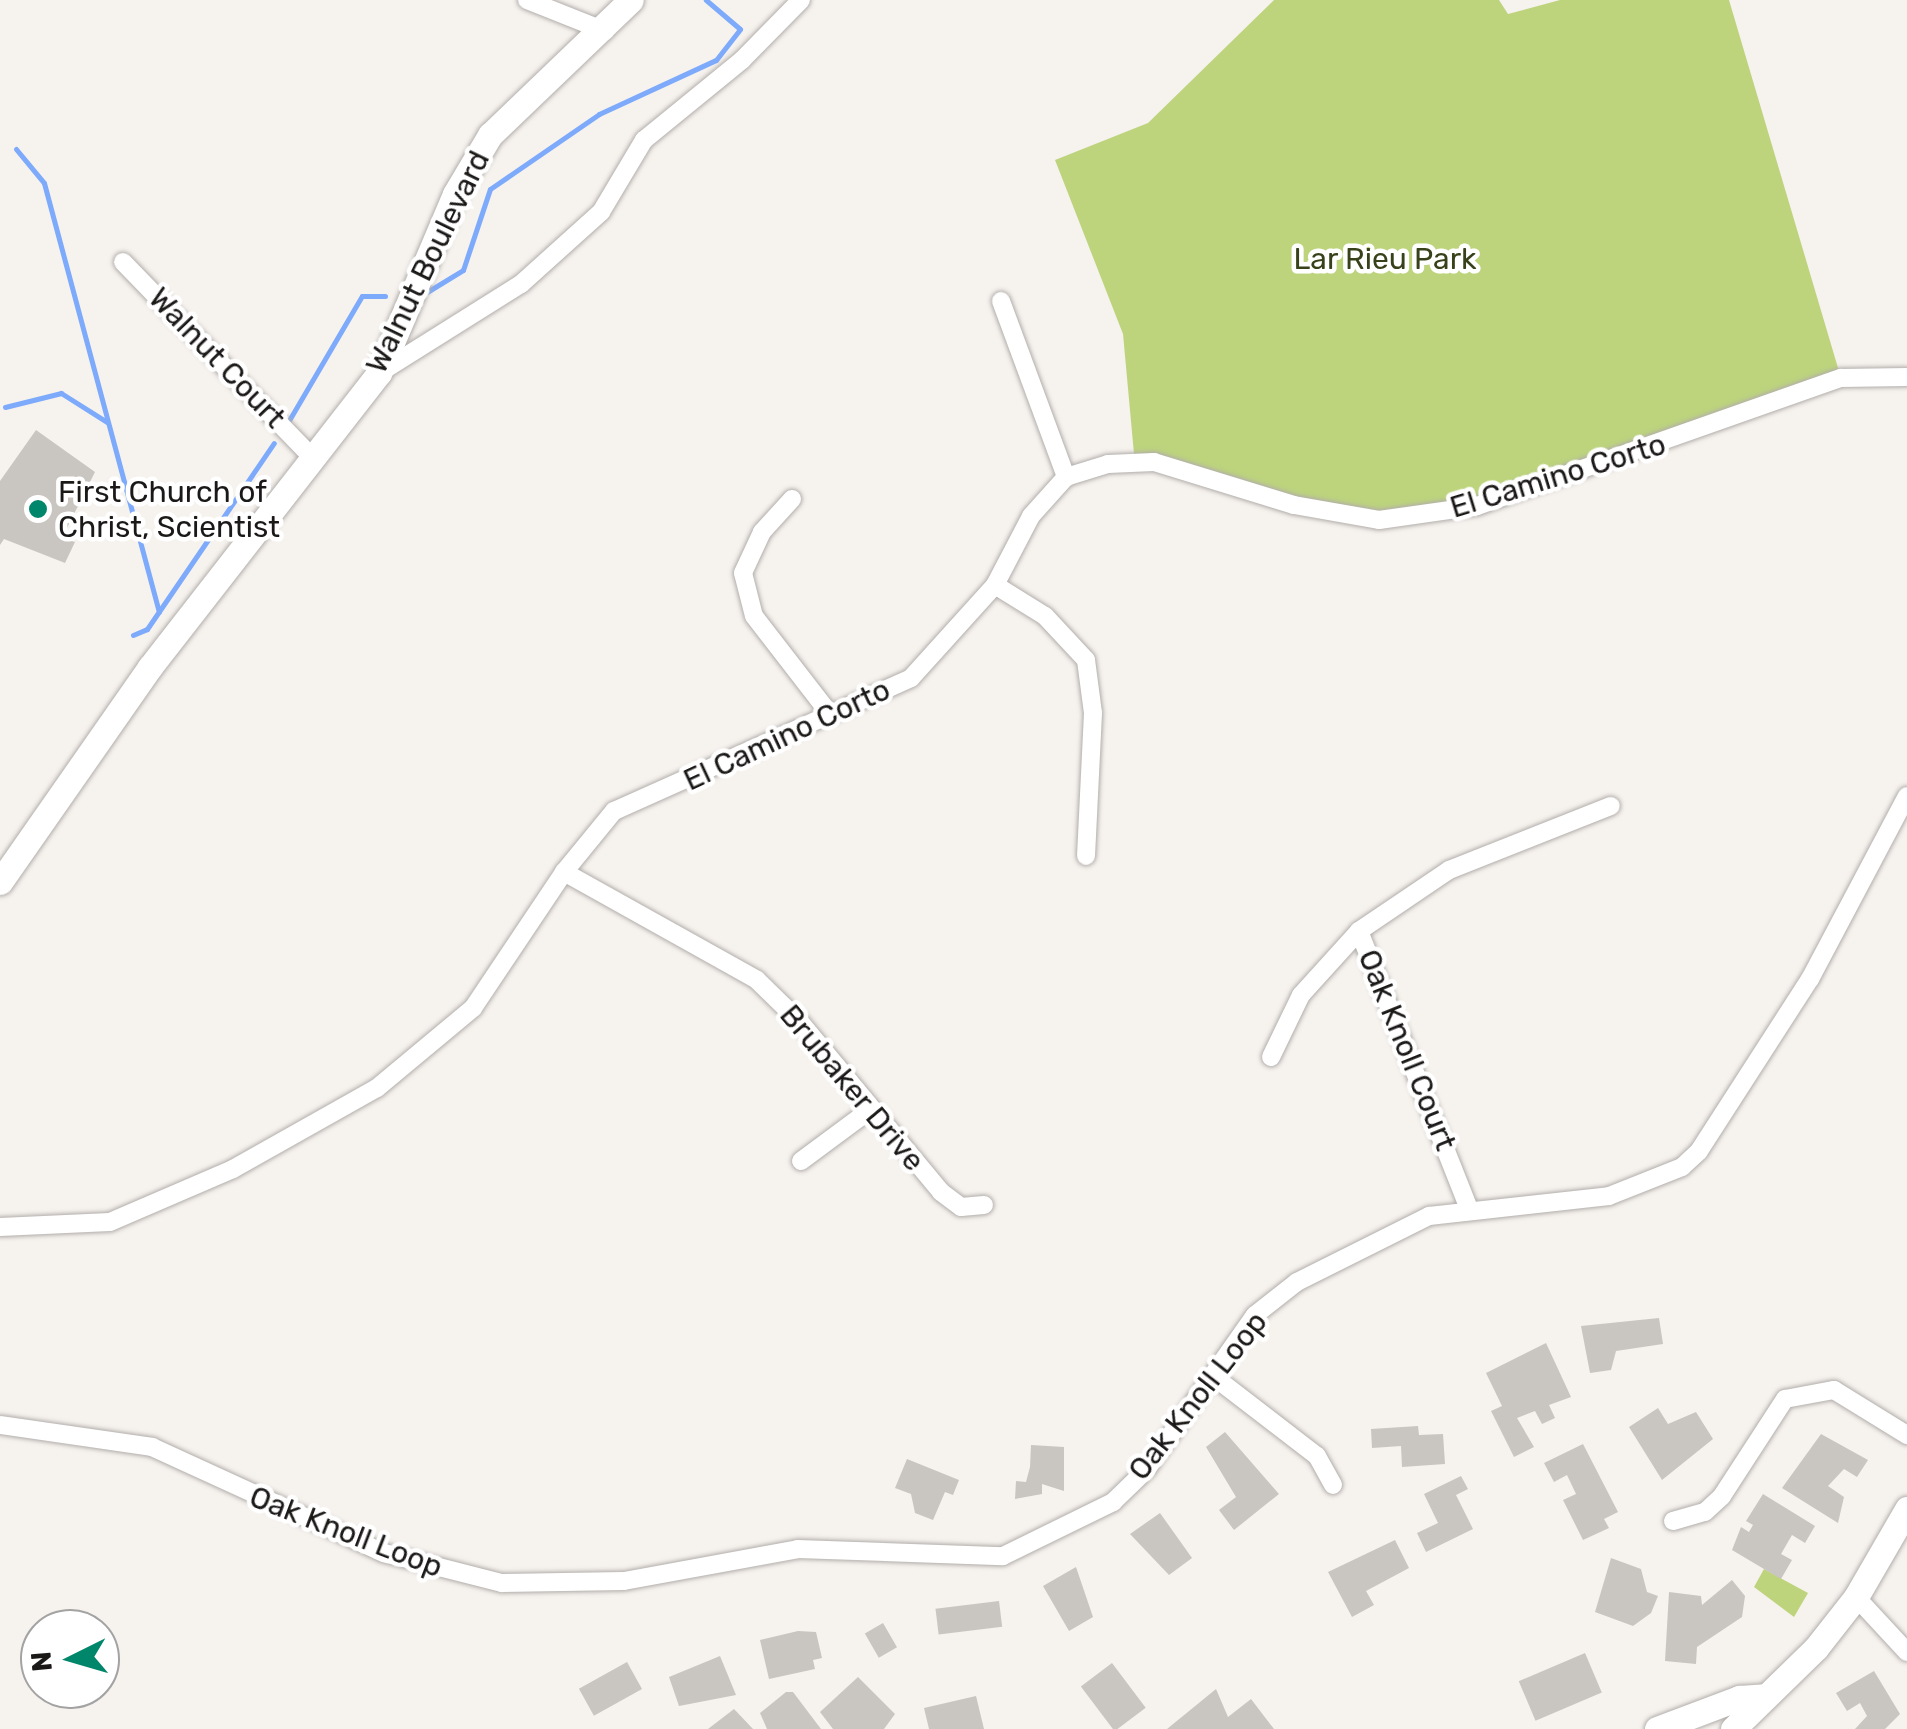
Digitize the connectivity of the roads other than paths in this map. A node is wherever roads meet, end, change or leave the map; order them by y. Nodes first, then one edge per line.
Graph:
1 (527, 0) edge
2 (631, 0) edge
3 (801, 0) edge
4 (605, 31) junction
5 (123, 262) dead end
6 (1001, 301) dead end
7 (379, 373) junction
8 (1907, 377) edge
9 (310, 455) junction
10 (1066, 477) junction
11 (792, 499) dead end
12 (995, 585) junction
13 (829, 713) junction
14 (1907, 796) edge
15 (1611, 806) dead end
16 (1086, 856) dead end
17 (564, 872) junction
18 (1, 875) edge
19 (1360, 931) junction
20 (1270, 1058) dead end
21 (870, 1110) junction
22 (801, 1160) dead end
23 (984, 1205) dead end
24 (1469, 1209) junction
25 (0, 1227) edge
26 (1213, 1376) junction
27 (0, 1425) edge
28 (1907, 1435) edge
29 (1333, 1485) dead end
30 (1907, 1509) edge
31 (1672, 1521) dead end
32 (1856, 1597) junction
33 (1907, 1652) edge
34 (1766, 1696) junction
35 (1657, 1729) edge
36 (1733, 1729) edge

1 - 4 street
2 - 4 street, Walnut Boulevard
3 - 7 street
4 - 7 street, Walnut Boulevard
5 - 9 street, Walnut Court
6 - 10 street
7 - 9 street, Walnut Boulevard
8 - 10 street, El Camino Corto
9 - 18 street, Walnut Boulevard
10 - 12 street, El Camino Corto
11 - 13 street
12 - 13 street, El Camino Corto
12 - 16 street
13 - 17 street, El Camino Corto
14 - 24 street, Oak Knoll Loop
15 - 19 street, Oak Knoll Court
17 - 21 street, Brubaker Drive
17 - 25 street, El Camino Corto
19 - 20 street
19 - 24 street, Oak Knoll Court
21 - 22 street
21 - 23 street, Brubaker Drive
24 - 26 street, Oak Knoll Loop
26 - 27 street, Oak Knoll Loop
26 - 29 street
28 - 31 street
30 - 32 street
32 - 33 street
32 - 34 street
34 - 35 street
34 - 36 street

